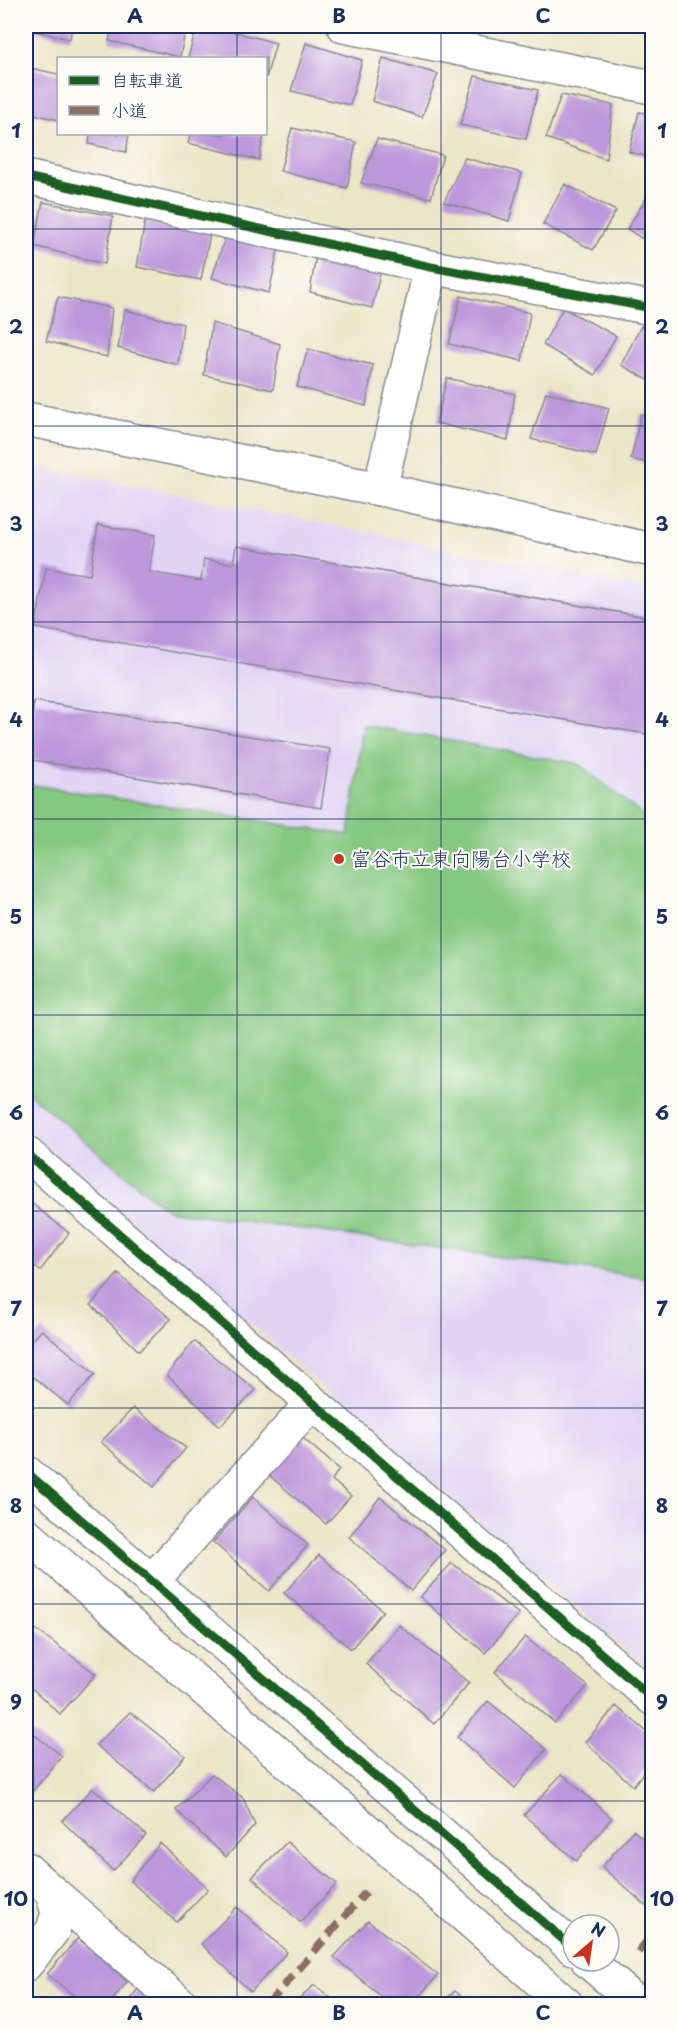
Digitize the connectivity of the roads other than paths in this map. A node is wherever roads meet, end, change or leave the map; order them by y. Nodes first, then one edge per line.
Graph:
1 (344, 26) edge
2 (652, 87) edge
3 (26, 177) edge
4 (431, 267) junction
5 (652, 308) edge
6 (26, 419) edge
7 (380, 489) junction
8 (652, 550) edge
9 (26, 1153) edge
10 (312, 1403) junction
11 (26, 1472) edge
12 (26, 1534) edge
13 (151, 1582) junction
14 (652, 1698) edge
15 (26, 1869) edge
16 (52, 1892) junction
17 (561, 1938) edge
18 (26, 1964) edge
19 (602, 1973) edge
20 (181, 2004) edge
21 (566, 2004) edge
22 (638, 2004) edge

1 - 2 street
3 - 4 street
4 - 5 street
4 - 7 street
6 - 7 street
7 - 8 street
9 - 10 street
10 - 13 street
10 - 14 street
11 - 13 street
12 - 21 street
13 - 17 street
15 - 16 street
16 - 18 street
16 - 20 street
19 - 22 street

